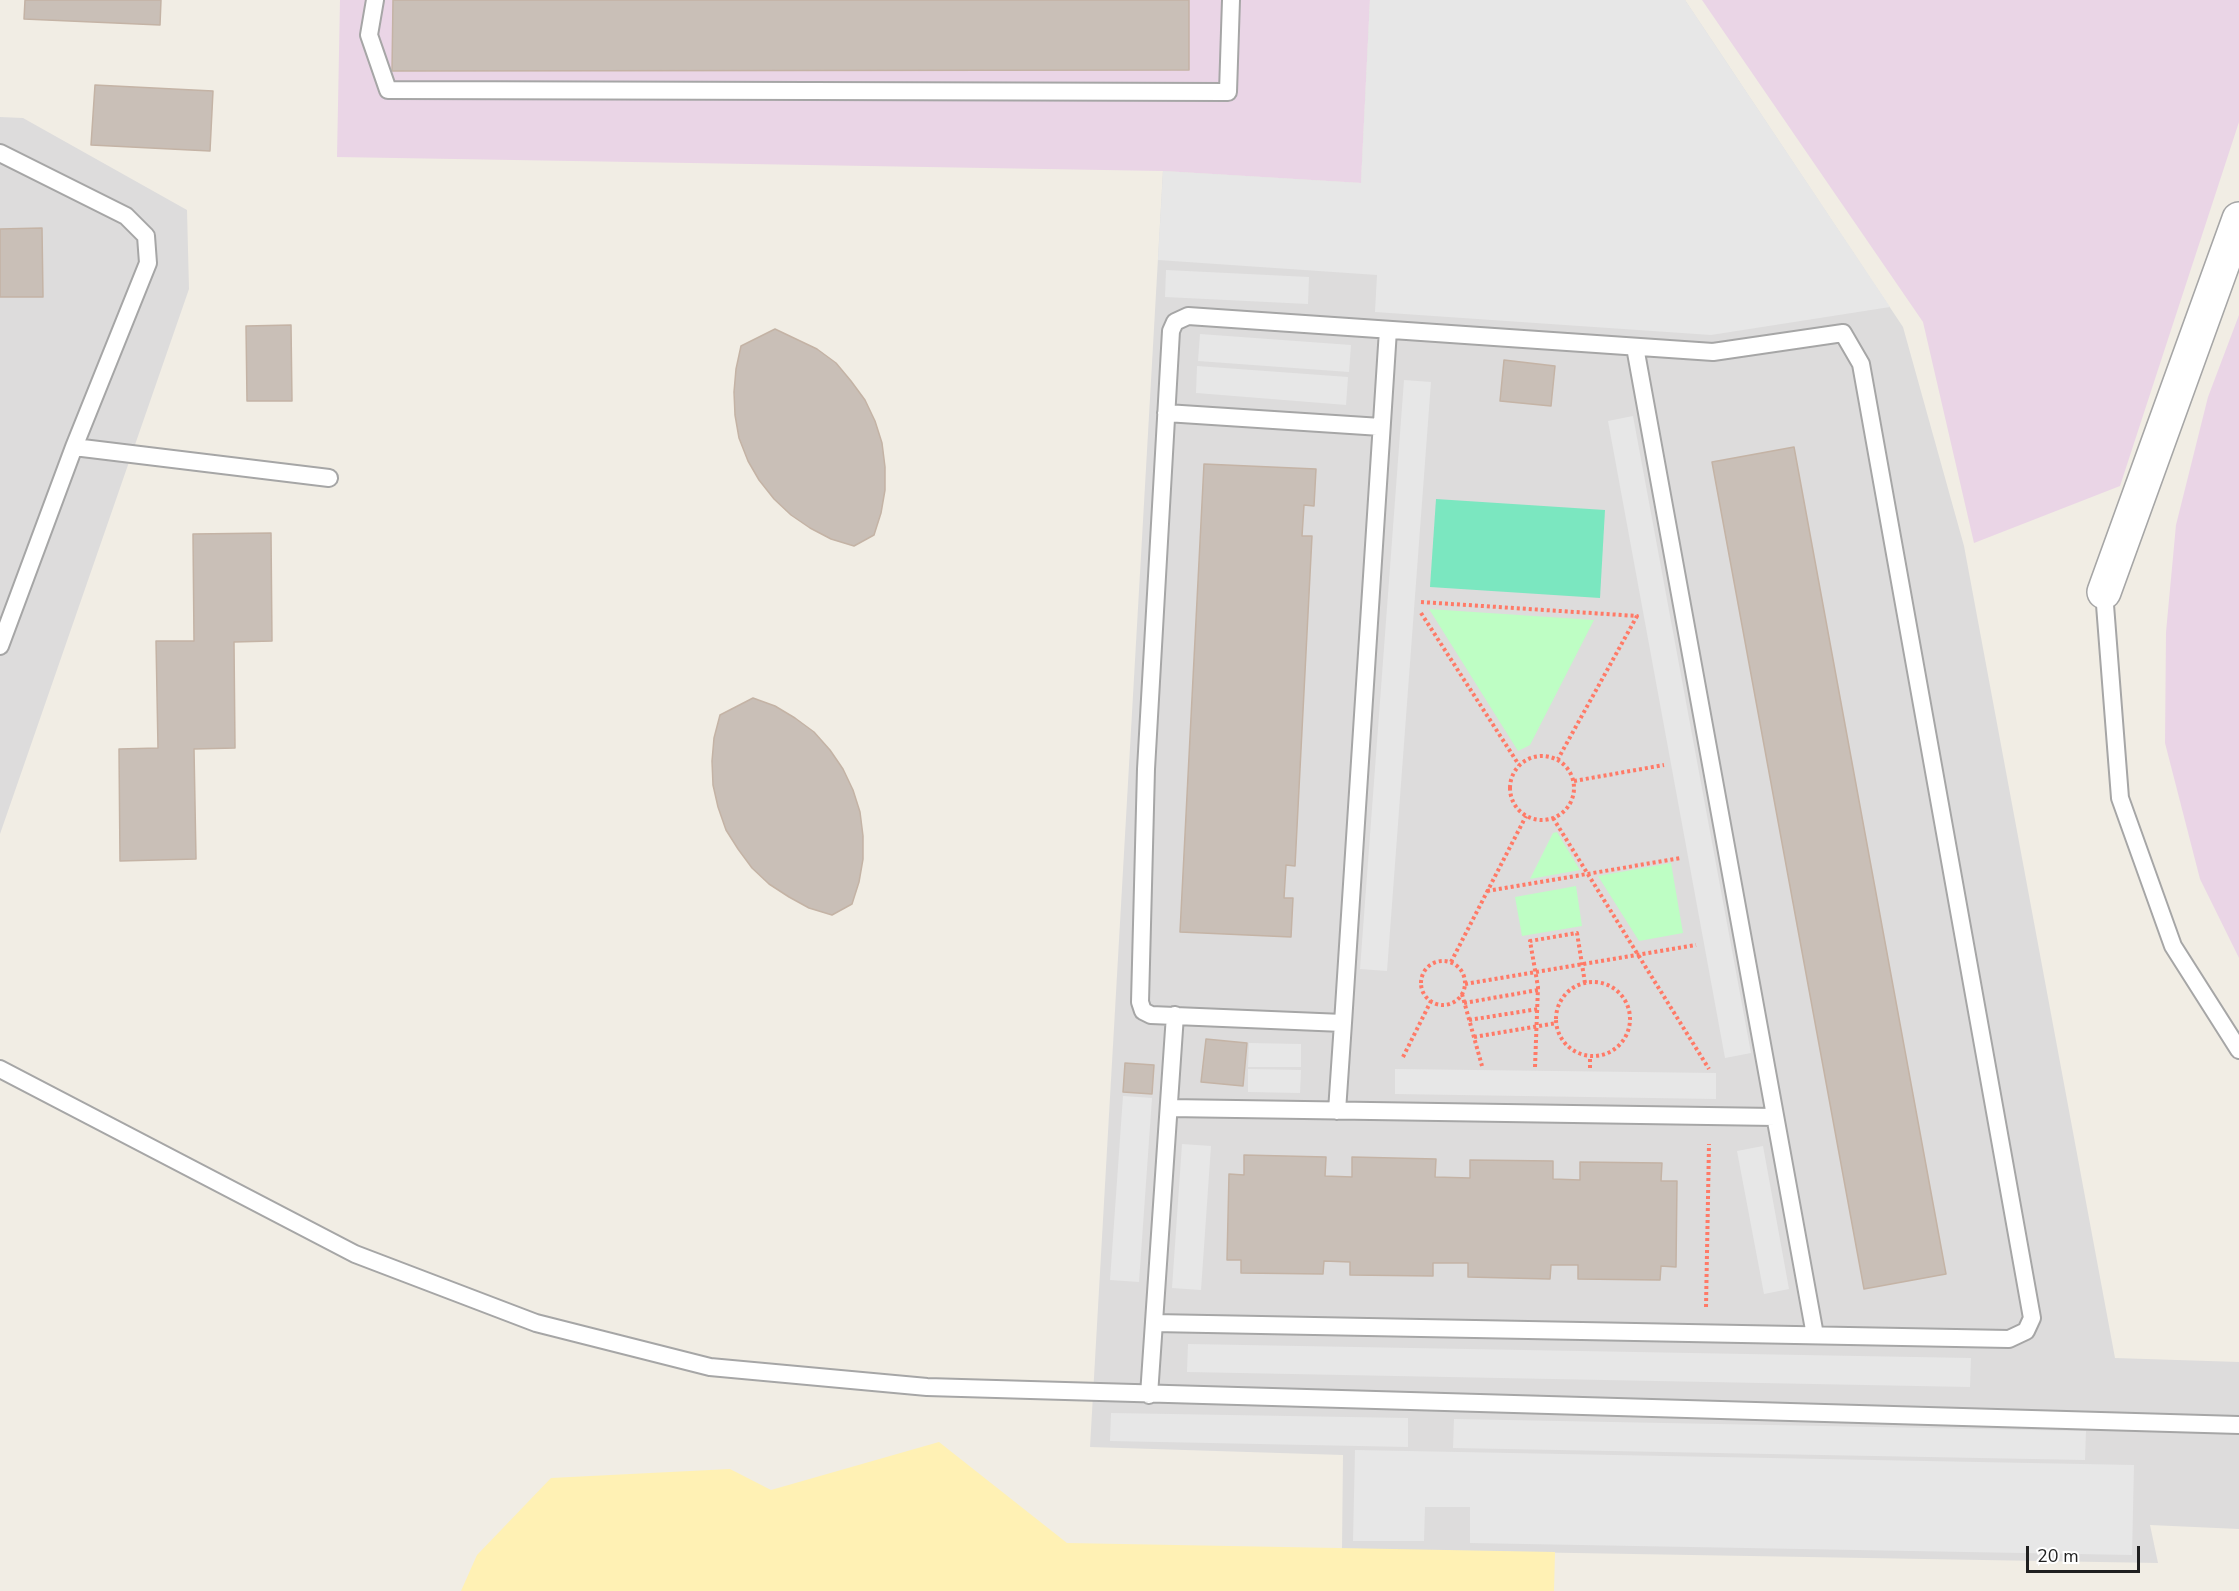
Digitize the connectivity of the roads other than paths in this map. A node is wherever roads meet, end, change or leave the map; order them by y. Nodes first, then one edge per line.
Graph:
1 (375, 0) edge
2 (1231, 0) edge
3 (0, 153) edge
4 (2239, 219) edge
5 (1388, 330) junction
6 (1635, 347) junction
7 (1166, 413) junction
8 (1381, 427) junction
9 (74, 447) junction
10 (329, 478) dead end
11 (2104, 592) joint
12 (0, 646) edge
13 (1175, 1016) junction
14 (1343, 1023) junction
15 (2239, 1050) edge
16 (0, 1069) edge
17 (1169, 1108) junction
18 (1337, 1111) junction
19 (1775, 1117) junction
20 (1154, 1323) junction
21 (1815, 1335) junction
22 (1149, 1395) junction
23 (2239, 1425) edge

1 - 2 lane
3 - 9 lane
4 - 11 street
5 - 6 lane
5 - 7 lane
5 - 8 lane
6 - 19 lane
6 - 21 lane
7 - 8 lane
7 - 13 lane
8 - 14 lane
9 - 10 lane
9 - 12 lane
11 - 15 lane
13 - 14 lane
13 - 17 lane
14 - 18 lane
16 - 22 lane
17 - 18 lane
17 - 20 lane
18 - 19 lane
19 - 21 lane
20 - 21 lane
20 - 22 lane
22 - 23 lane

